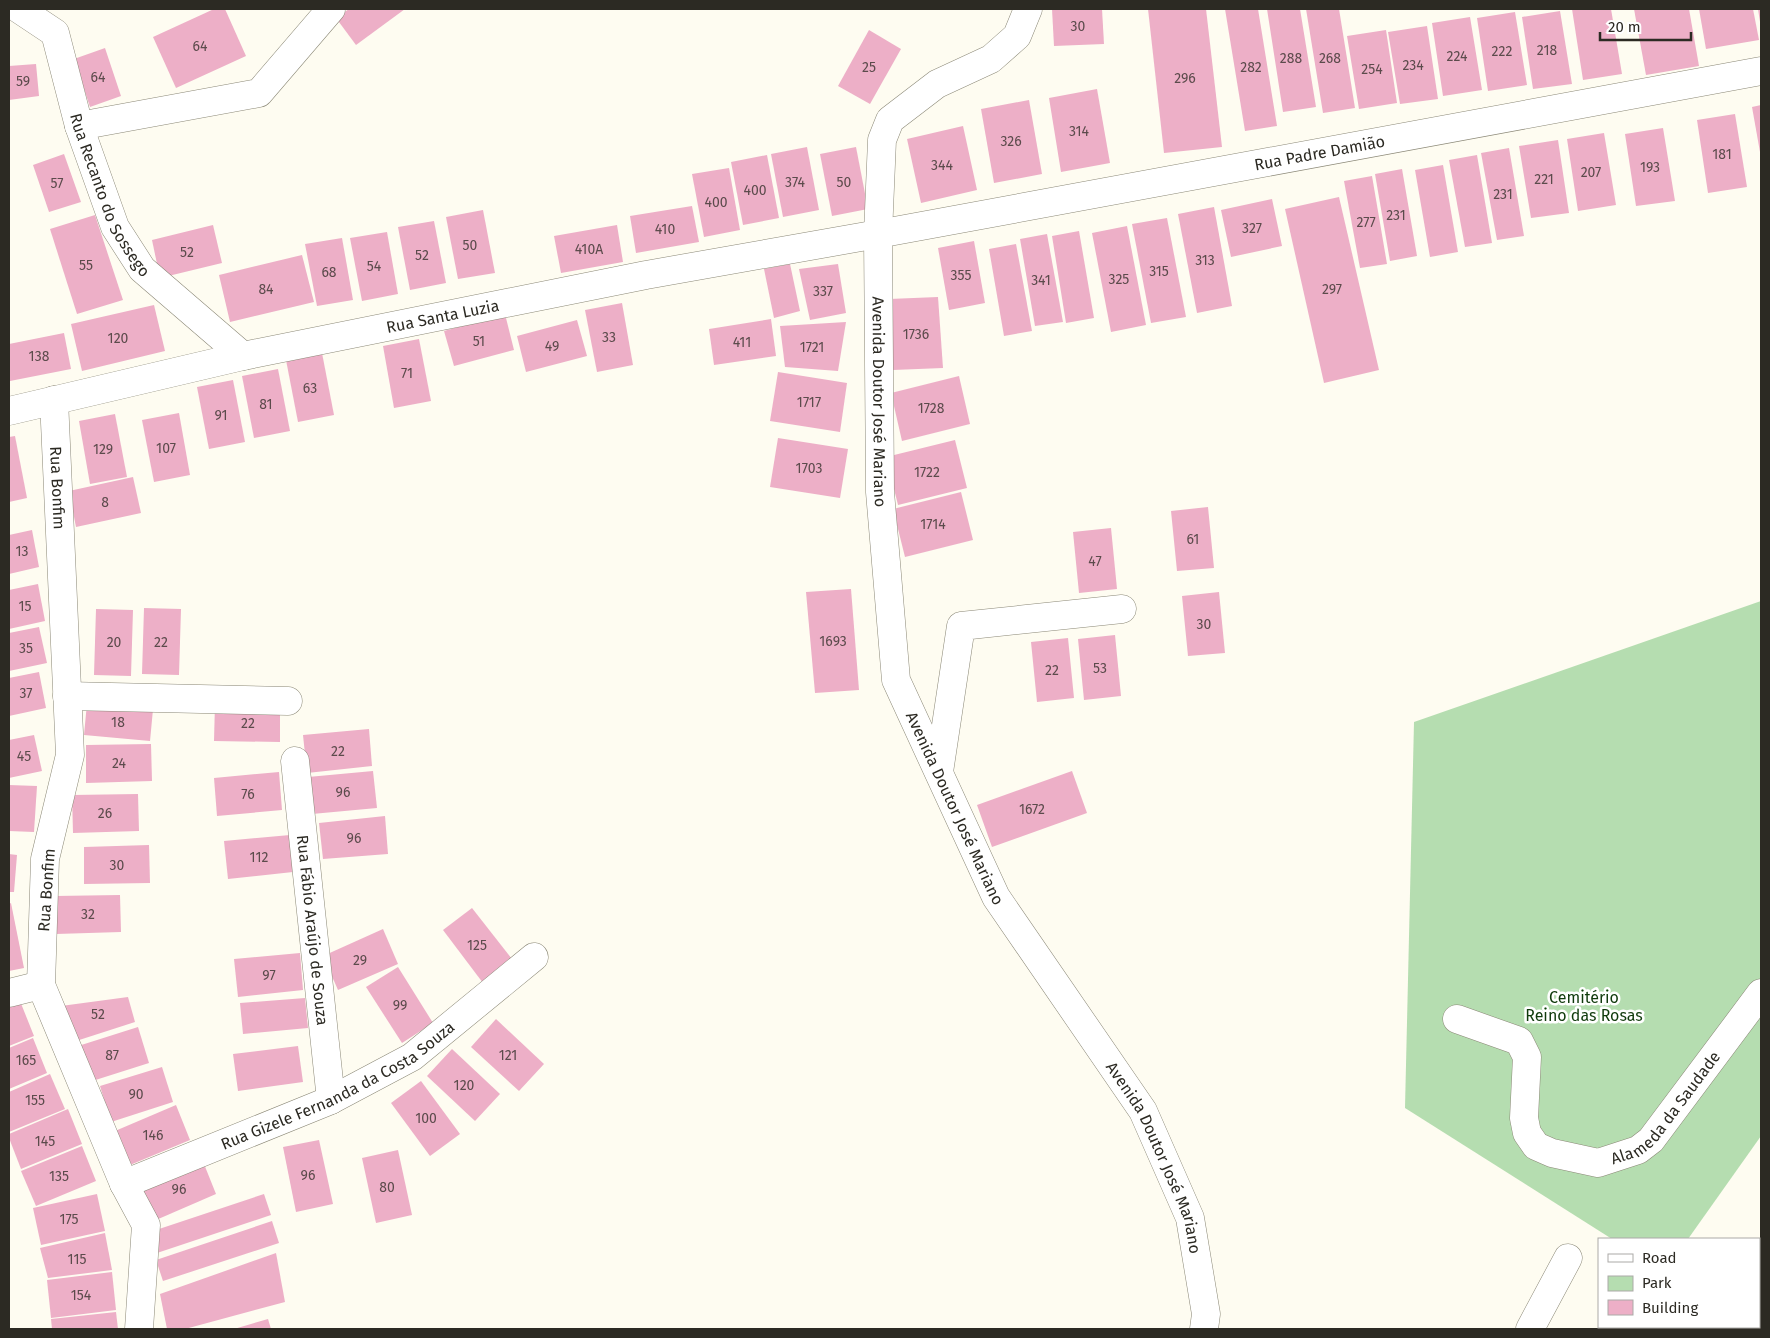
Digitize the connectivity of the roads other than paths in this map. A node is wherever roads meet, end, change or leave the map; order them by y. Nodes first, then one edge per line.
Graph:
1 (19, 9) edge
2 (331, 9) edge
3 (1028, 9) edge
4 (1761, 71) edge
5 (79, 126) junction
6 (878, 234) junction
7 (243, 356) junction
8 (54, 400) junction
9 (9, 411) edge
10 (1122, 610) dead end
11 (67, 696) junction
12 (288, 701) dead end
13 (295, 761) dead end
14 (939, 772) junction
15 (534, 957) dead end
16 (41, 985) junction
17 (9, 993) edge
18 (1761, 993) edge
19 (1457, 1019) dead end
20 (331, 1100) junction
21 (124, 1184) junction
22 (1568, 1258) dead end
23 (140, 1329) edge
24 (1204, 1329) edge
25 (1530, 1329) edge

1 - 5 street, Rua Recanto do Sossego
2 - 5 street
3 - 6 street, Avenida Doutor José Mariano
4 - 6 street, Rua Padre Damião
5 - 7 street, Rua Recanto do Sossego
6 - 7 street, Rua Santa Luzia
6 - 14 street, Avenida Doutor José Mariano
7 - 8 street, Rua Santa Luzia
8 - 9 street, Rua Santa Luzia
8 - 11 street, Rua Bonfim
10 - 14 street
11 - 12 street
11 - 16 street, Rua Bonfim
13 - 20 street, Rua Fábio Araújo de Souza
14 - 24 street, Avenida Doutor José Mariano
15 - 20 street, Rua Gizele Fernanda da Costa Souza
16 - 17 street
16 - 21 street, Rua Bonfim
18 - 19 street, Alameda da Saudade
20 - 21 street, Rua Gizele Fernanda da Costa Souza
21 - 23 street, Rua Bonfim
22 - 25 street

